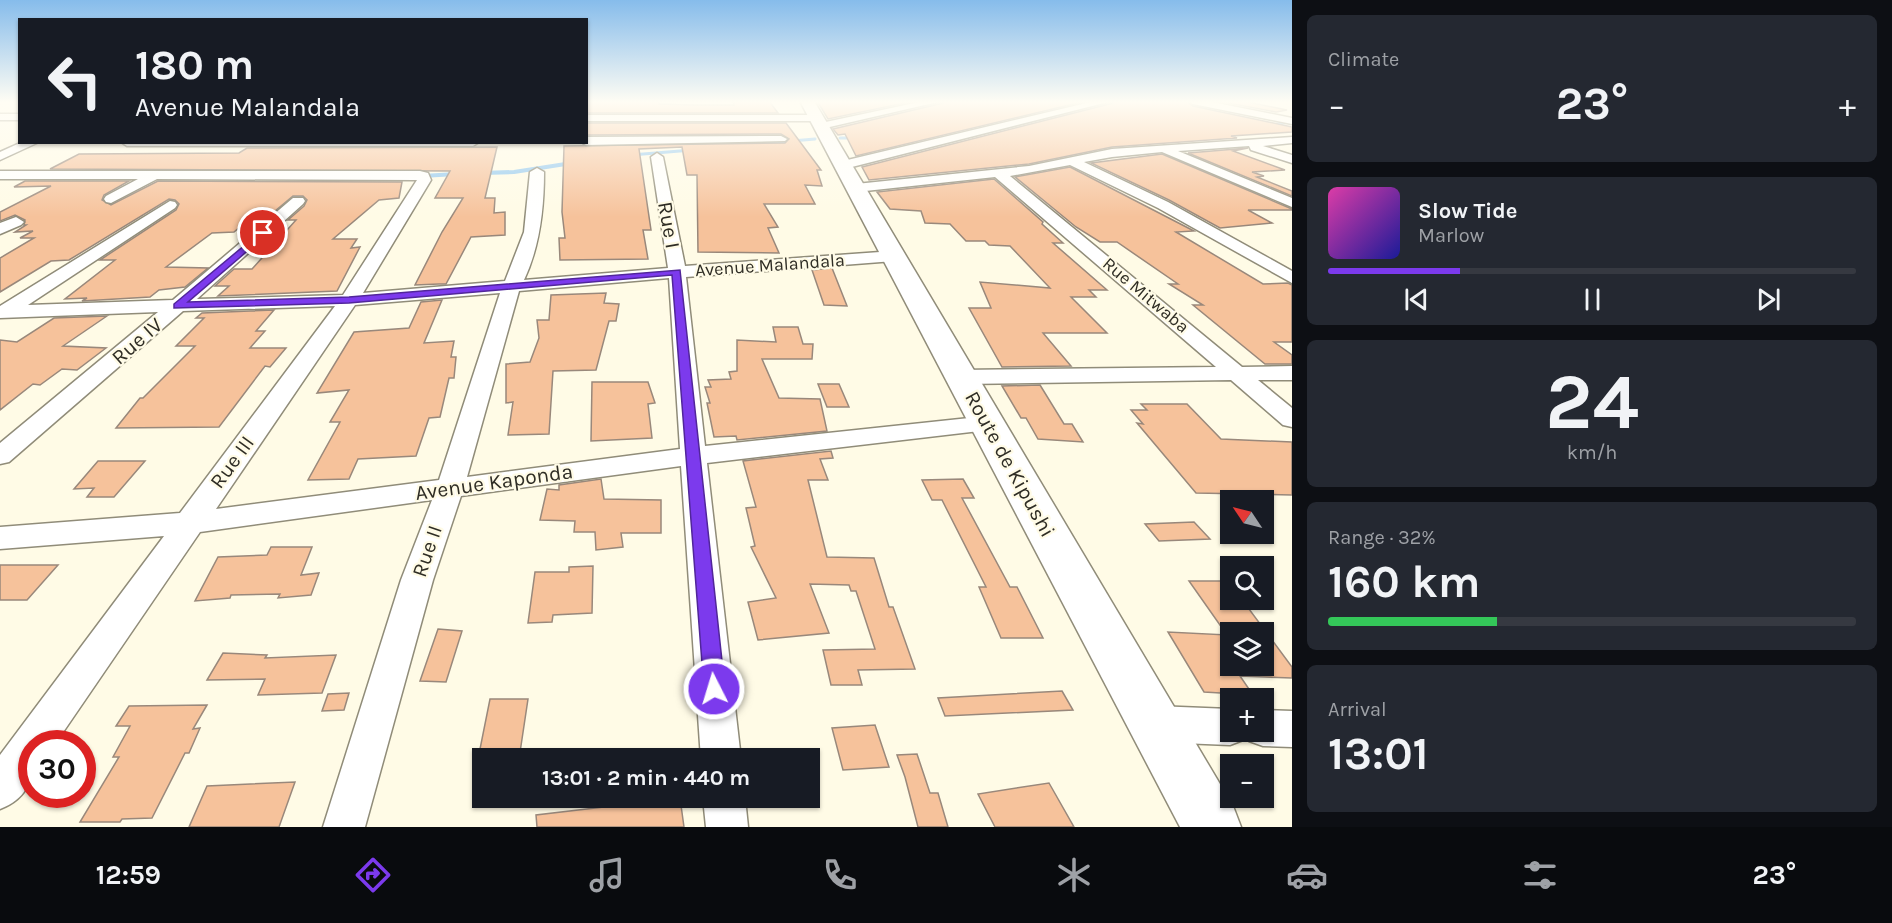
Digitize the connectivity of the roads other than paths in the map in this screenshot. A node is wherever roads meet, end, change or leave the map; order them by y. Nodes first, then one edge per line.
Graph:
1 (724, 140) edge
2 (829, 140) edge
3 (976, 140) edge
4 (1292, 140) edge
5 (0, 141) edge
6 (18, 141) edge
7 (588, 141) edge
8 (1245, 143) junction
9 (28, 144) edge
10 (211, 144) edge
11 (228, 144) edge
12 (468, 144) edge
13 (1161, 148) junction
14 (0, 156) edge
15 (657, 157) dead end
16 (432, 158) edge
17 (1292, 159) edge
18 (1073, 162) junction
19 (537, 172) dead end
20 (998, 173) junction
21 (0, 175) edge
22 (155, 175) junction
23 (850, 177) junction
24 (111, 199) dead end
25 (298, 201) dead end
26 (1292, 203) edge
27 (170, 205) dead end
28 (16, 222) dead end
29 (0, 229) edge
30 (894, 256) junction
31 (677, 272) junction
32 (1292, 278) edge
33 (511, 288) junction
34 (349, 300) junction
35 (177, 306) junction
36 (2, 313) edge
37 (1292, 373) edge
38 (1239, 375) junction
39 (962, 377) junction
40 (1292, 420) edge
41 (987, 423) junction
42 (0, 456) edge
43 (693, 456) junction
44 (450, 488) junction
45 (188, 523) junction
46 (0, 537) edge
47 (1156, 724) junction
48 (1220, 727) edge
49 (1274, 728) edge
50 (1292, 729) edge
51 (42, 730) edge
52 (720, 748) edge
53 (18, 764) edge
54 (0, 789) edge
55 (725, 808) edge
56 (344, 827) edge
57 (727, 827) edge
58 (1212, 827) edge

1 - 7 street
2 - 23 highway, Route de Kipushi
3 - 23 street
4 - 8 street
5 - 6 street
8 - 13 street
8 - 17 street
9 - 14 street
10 - 22 street
11 - 16 street
12 - 16 street
13 - 18 street
13 - 26 street
15 - 31 street, Rue I
16 - 22 street
16 - 34 street, Rue III
18 - 20 street
18 - 32 street
19 - 33 street, Rue II
20 - 23 street
20 - 38 street, Rue Mitwaba
21 - 22 street
22 - 24 street
23 - 30 highway, Route de Kipushi
25 - 35 street, Rue IV
27 - 36 street
28 - 29 street
30 - 31 street, Avenue Malandala
30 - 39 highway, Route de Kipushi
31 - 33 street, Avenue Malandala
31 - 43 street, Rue I
33 - 34 street, Avenue Malandala
33 - 44 street, Rue II
34 - 35 street, Avenue Malandala
34 - 45 street, Rue III
35 - 36 street, Avenue Malandala
35 - 42 street, Rue IV
37 - 38 street
38 - 39 street
38 - 40 street, Rue Mitwaba
39 - 41 highway, Route de Kipushi
41 - 43 street, Avenue Kaponda
41 - 47 highway, Route de Kipushi
43 - 44 street, Avenue Kaponda
43 - 52 street, Rue I
44 - 45 street, Avenue Kaponda
44 - 56 street, Rue II
45 - 46 street, Avenue Kaponda
45 - 51 street, Rue III
47 - 48 street
47 - 58 highway, Route de Kipushi
49 - 50 street
53 - 54 street, Rue III
55 - 57 street

